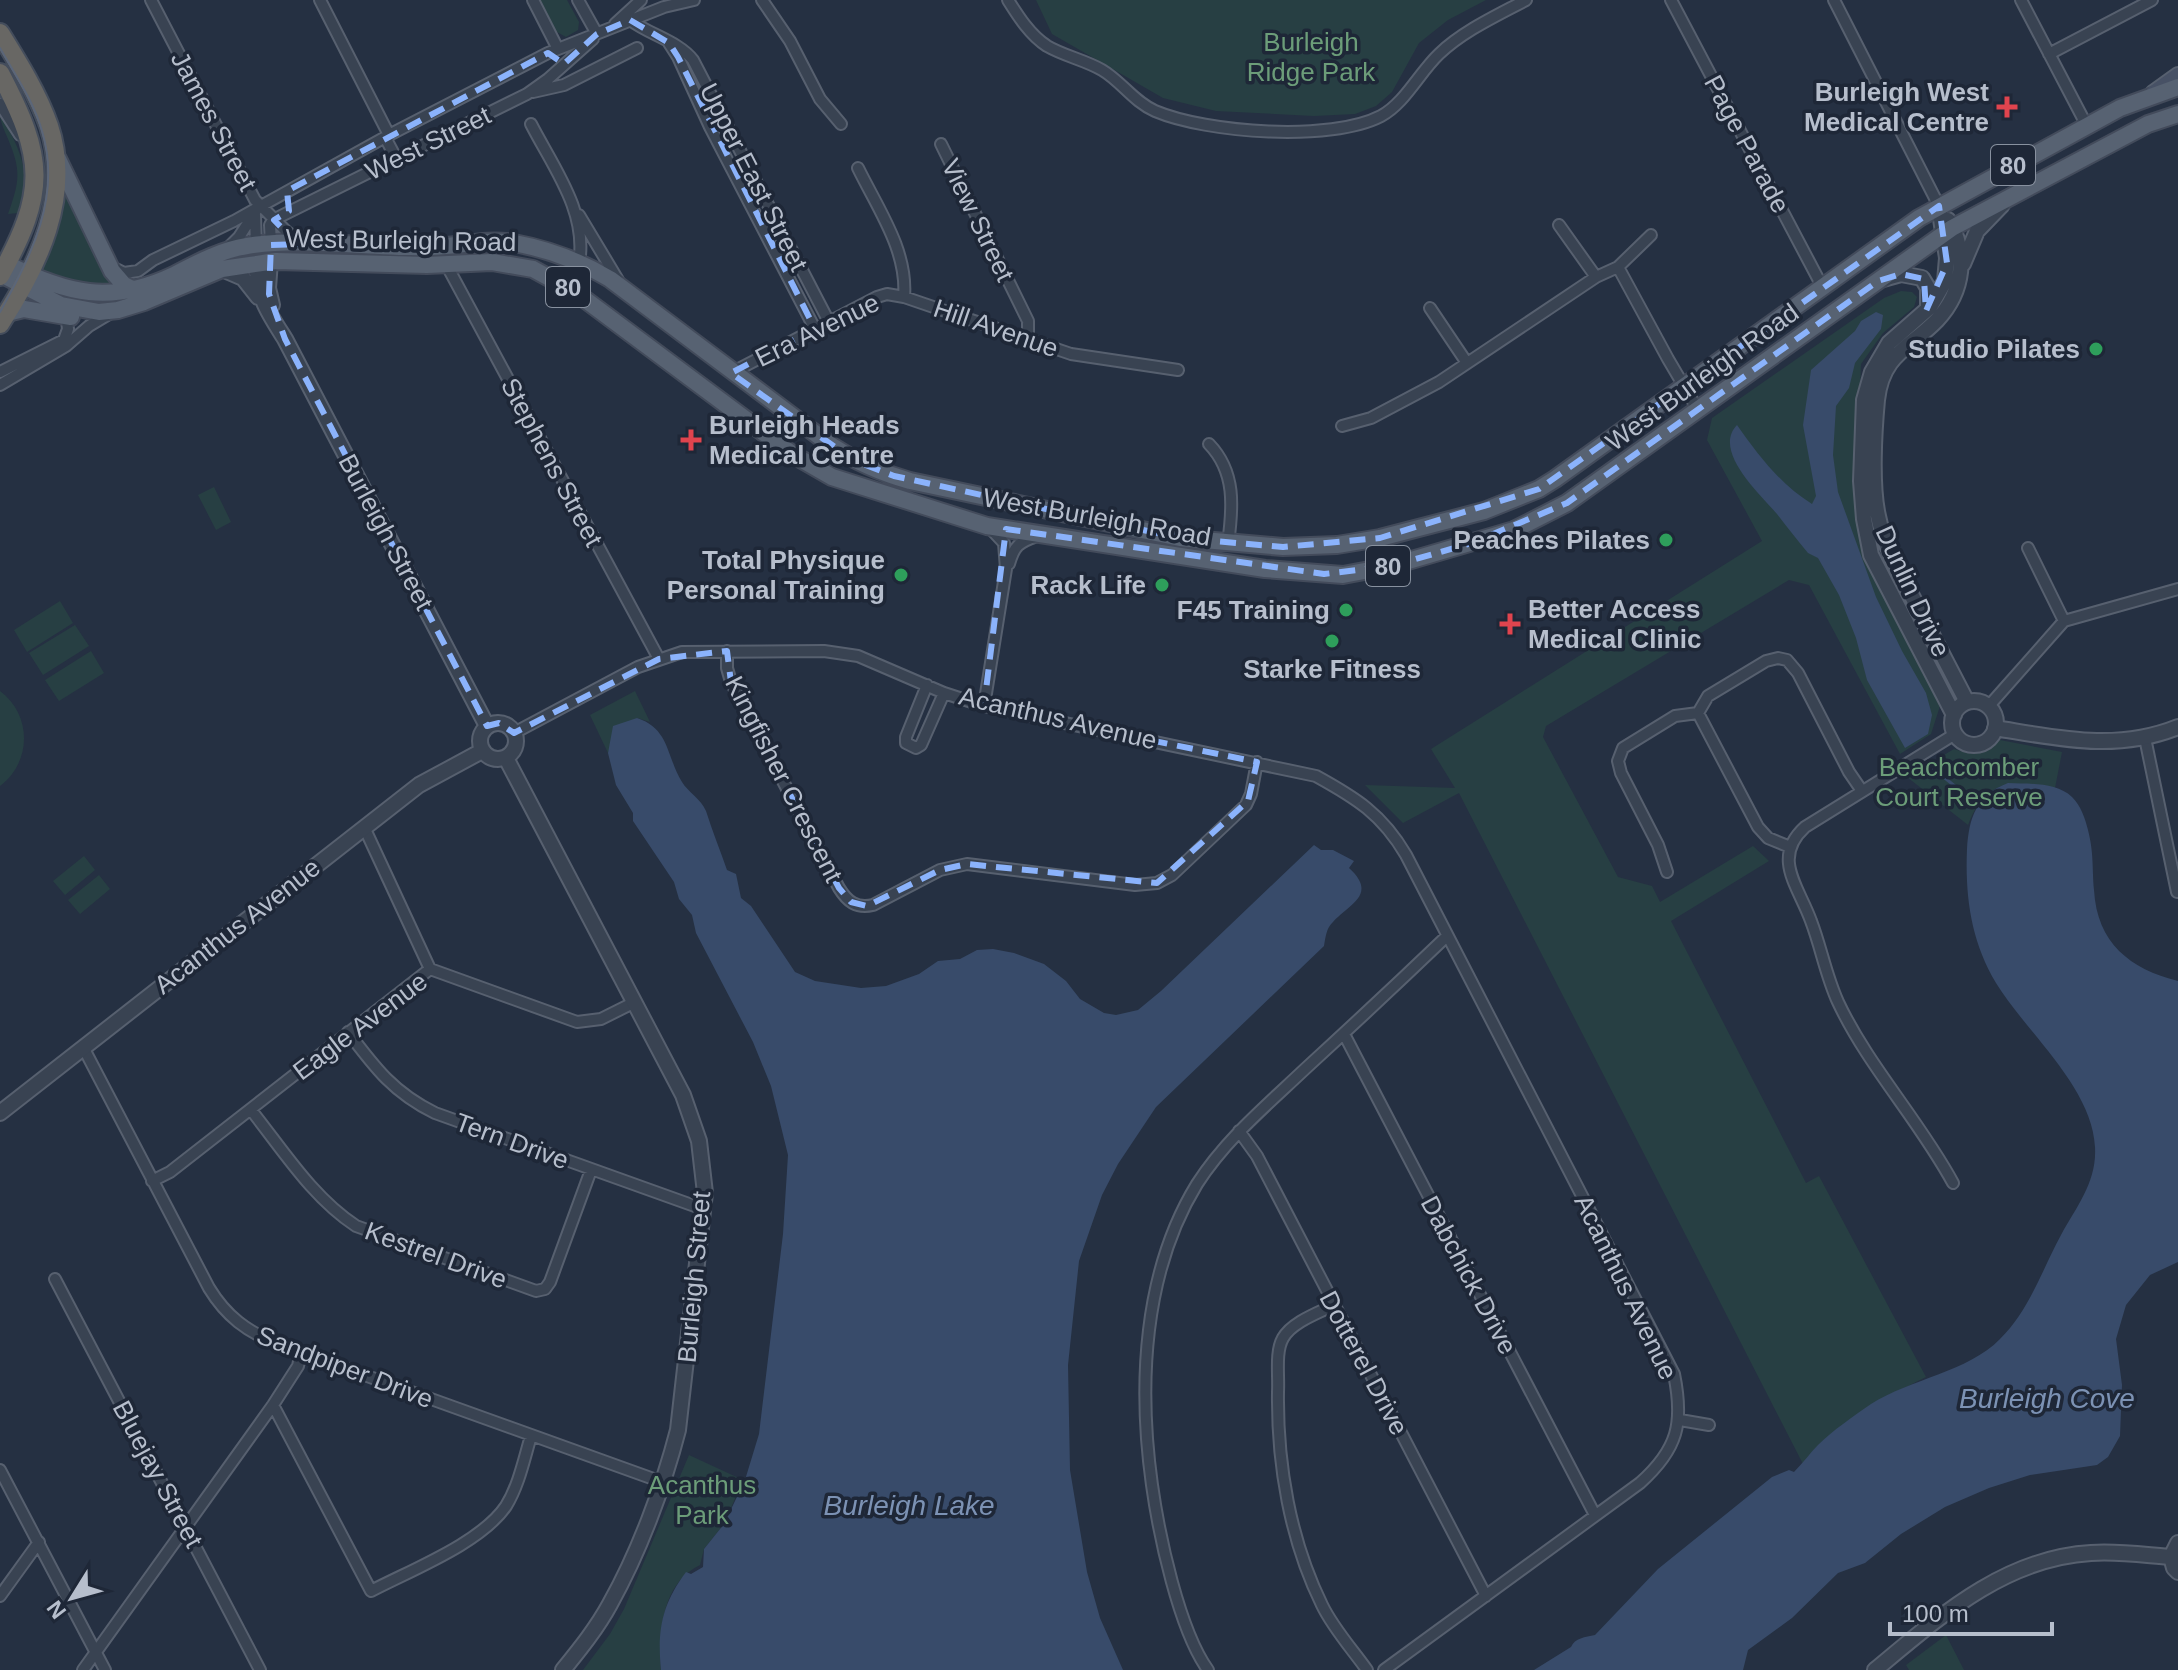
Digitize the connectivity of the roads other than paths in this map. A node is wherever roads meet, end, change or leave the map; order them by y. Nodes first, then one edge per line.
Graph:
1 (151, 0) edge
2 (320, 0) edge
3 (533, 0) edge
4 (578, 0) edge
5 (641, 0) edge
6 (694, 0) edge
7 (762, 0) edge
8 (1008, 0) edge
9 (1526, 0) edge
10 (1671, 0) edge
11 (1834, 0) edge
12 (2021, 0) edge
13 (2152, 0) edge
14 (630, 20) junction
15 (614, 26) junction
16 (0, 33) edge
17 (597, 34) junction
18 (669, 43) junction
19 (637, 48) dead end
20 (553, 51) junction
21 (2049, 54) junction
22 (574, 55) junction
23 (0, 73) edge
24 (2178, 75) edge
25 (552, 76) junction
26 (2178, 87) edge
27 (527, 94) junction
28 (2146, 97) junction
29 (0, 104) edge
30 (2178, 114) edge
31 (531, 124) dead end
32 (841, 124) dead end
33 (2087, 126) junction
34 (389, 135) junction
35 (941, 144) dead end
36 (54, 146) junction
37 (397, 160) junction
38 (35, 166) junction
39 (858, 168) dead end
40 (287, 191) junction
41 (2013, 194) junction
42 (1939, 206) junction
43 (574, 207) junction
44 (258, 208) junction
45 (295, 209) junction
46 (274, 220) junction
47 (1559, 225) dead end
48 (1948, 231) junction
49 (1651, 235) dead end
50 (309, 244) junction
51 (263, 254) junction
52 (104, 258) junction
53 (222, 261) junction
54 (579, 263) junction
55 (446, 264) junction
56 (1618, 267) junction
57 (1962, 269) junction
58 (3, 271) edge
59 (1596, 277) junction
60 (25, 280) junction
61 (1872, 285) junction
62 (1823, 288) junction
63 (624, 289) junction
64 (134, 290) junction
65 (904, 297) junction
66 (1430, 308) dead end
67 (117, 310) junction
68 (65, 311) junction
69 (267, 311) junction
70 (1926, 311) junction
71 (3, 318) edge
72 (829, 322) junction
73 (815, 329) junction
74 (285, 339) junction
75 (1028, 341) junction
76 (62, 345) junction
77 (670, 363) junction
78 (1467, 363) junction
79 (1882, 366) junction
80 (1178, 370) dead end
81 (731, 373) junction
82 (3, 375) edge
83 (0, 385) edge
84 (1684, 387) junction
85 (1698, 410) junction
86 (1342, 426) dead end
87 (1209, 444) dead end
88 (987, 526) junction
89 (1040, 536) junction
90 (1228, 544) junction
91 (2028, 548) dead end
92 (1006, 569) junction
93 (2178, 589) edge
94 (2064, 621) junction
95 (727, 651) junction
96 (659, 659) junction
97 (927, 685) junction
98 (944, 693) junction
99 (1967, 702) junction
100 (984, 706) junction
101 (1988, 707) junction
102 (1698, 713) junction
103 (1954, 715) junction
104 (487, 726) junction
105 (2178, 727) edge
106 (1995, 728) junction
107 (514, 733) junction
108 (1955, 734) junction
109 (2145, 738) junction
110 (482, 751) junction
111 (506, 758) junction
112 (1257, 762) junction
113 (1862, 791) junction
114 (364, 827) junction
115 (1790, 847) junction
116 (1667, 872) dead end
117 (2177, 892) edge
118 (1447, 936) junction
119 (430, 969) junction
120 (635, 1002) junction
121 (348, 1032) junction
122 (1344, 1034) junction
123 (83, 1047) junction
124 (251, 1110) junction
125 (0, 1113) edge
126 (1239, 1131) junction
127 (591, 1170) junction
128 (152, 1181) junction
129 (1953, 1183) dead end
130 (703, 1209) junction
131 (55, 1279) dead end
132 (1334, 1305) junction
133 (301, 1352) junction
134 (273, 1405) junction
135 (1680, 1420) junction
136 (1709, 1425) dead end
137 (531, 1436) junction
138 (0, 1470) edge
139 (662, 1482) junction
140 (1595, 1515) junction
141 (186, 1527) junction
142 (39, 1542) junction
143 (2178, 1543) edge
144 (2171, 1557) junction
145 (2178, 1572) edge
146 (0, 1596) edge
147 (1486, 1596) junction
148 (96, 1652) junction
149 (83, 1670) edge
150 (105, 1670) edge
151 (260, 1670) edge
152 (563, 1670) edge
153 (1208, 1670) edge
154 (1367, 1670) edge
155 (1384, 1670) edge
156 (1875, 1670) edge

1 - 44 street, James Street
2 - 34 street
3 - 20 street
4 - 17 street
5 - 15 street
6 - 14 street, West Street
7 - 32 street
8 - 9 street
10 - 62 street, Page Parade
11 - 42 street
12 - 21 street
13 - 21 street
14 - 15 street, West Street
14 - 18 street, Upper East Street
15 - 17 street, West Street
16 - 36 highway
17 - 20 street, West Street
17 - 22 street, West Street
18 - 72 street, Upper East Street
18 - 73 street, Upper East Street
19 - 27 street
20 - 22 street
20 - 25 street
20 - 34 street, West Street
21 - 33 street
22 - 25 street, West Street
23 - 38 highway
24 - 28 main road
25 - 27 street, West Street
26 - 28 main road, 80
27 - 37 street, West Street
28 - 33 main road, West Burleigh Road / 80
29 - 38 street
30 - 41 main road, West Burleigh Road / 80
31 - 43 street
33 - 42 main road, West Burleigh Road / 80
34 - 37 street
34 - 40 street, West Street
35 - 75 street, View Street
36 - 52 main road
36 - 60 highway
37 - 45 street, West Street
38 - 58 highway
39 - 65 street, Hill Avenue
40 - 44 street, West Street
40 - 45 street
41 - 48 main road, West Burleigh Road / 80
41 - 57 street
42 - 48 street, Dunlin Drive
42 - 62 main road, West Burleigh Road / 80
43 - 54 street
43 - 63 street
44 - 46 street
44 - 51 street, James Street
44 - 52 street, West Street
44 - 53 street, West Street
45 - 46 street, West Street
46 - 50 street
46 - 51 street
47 - 59 street
48 - 57 street, Dunlin Drive
48 - 61 main road, West Burleigh Road / 80
48 - 70 street, Dunlin Drive
49 - 56 street
50 - 51 main road, West Burleigh Road / 80
50 - 54 main road, West Burleigh Road / 80
51 - 53 main road, West Burleigh Road / 80
51 - 55 main road, West Burleigh Road / 80
51 - 69 street, Burleigh Street
51 - 74 street, Burleigh Street
52 - 64 main road
53 - 64 main road, West Burleigh Road / 80
53 - 67 main road, West Burleigh Road / 80
53 - 69 street
54 - 63 main road, West Burleigh Road / 80
54 - 77 main road
55 - 77 main road, West Burleigh Road / 80
55 - 96 street, Stephens Street
56 - 59 street
56 - 84 street
57 - 79 street, Dunlin Drive
58 - 60 main road, West Burleigh Road / 80
59 - 78 street
60 - 64 main road, West Burleigh Road / 80
60 - 68 main road, West Burleigh Road / 80
60 - 71 highway
61 - 70 street
61 - 85 main road, West Burleigh Road / 80
62 - 84 main road, West Burleigh Road / 80
63 - 81 main road, West Burleigh Road / 80
65 - 72 street, Era Avenue
65 - 75 street, Hill Avenue
66 - 78 street
67 - 68 main road, West Burleigh Road
67 - 76 street
68 - 71 main road, West Burleigh Road
68 - 76 street
69 - 74 street, Burleigh Street
70 - 79 street, Dunlin Drive
72 - 73 street, Era Avenue
73 - 81 street, Era Avenue
74 - 104 street, Burleigh Street
75 - 80 street, Hill Avenue
76 - 82 street
77 - 88 main road, West Burleigh Road / 80
78 - 86 street
79 - 99 street, Dunlin Drive
79 - 103 street, Dunlin Drive
81 - 90 main road, West Burleigh Road / 80
82 - 83 street
84 - 85 street
84 - 90 main road, West Burleigh Road / 80
85 - 89 main road, West Burleigh Road / 80
87 - 90 street
88 - 89 main road, West Burleigh Road / 80
88 - 92 street
89 - 92 street
91 - 94 street
92 - 100 street
93 - 94 street
94 - 101 street
95 - 96 street, Acanthus Avenue
95 - 97 street, Acanthus Avenue
95 - 112 street, Kingfisher Crescent
96 - 107 street, Acanthus Avenue
97 - 98 street, Acanthus Avenue
97 - 98 street
98 - 100 street, Acanthus Avenue
99 - 101 street
99 - 103 street
100 - 112 street, Acanthus Avenue
101 - 106 street
102 - 113 street
102 - 115 street
102 - 116 street
103 - 108 street
104 - 107 street
104 - 110 street
105 - 109 street
106 - 108 street
106 - 109 street
107 - 111 street
108 - 113 street
109 - 117 street
110 - 111 street
110 - 114 street, Acanthus Avenue
111 - 120 street, Burleigh Street
112 - 118 street, Acanthus Avenue
113 - 115 street
114 - 119 street
114 - 123 street, Acanthus Avenue
115 - 129 street
118 - 122 street
118 - 135 street, Acanthus Avenue
119 - 120 street, Eagle Avenue
119 - 121 street, Eagle Avenue
120 - 130 street, Burleigh Street
121 - 124 street, Eagle Avenue
121 - 127 street, Tern Drive
122 - 126 street
122 - 140 street, Dabchick Drive
123 - 125 street, Acanthus Avenue
123 - 128 street, Sandpiper Drive
124 - 127 street, Kestrel Drive
124 - 128 street, Eagle Avenue
126 - 132 street, Dotterel Drive
126 - 153 street
127 - 130 street, Tern Drive
128 - 133 street, Sandpiper Drive
130 - 139 street, Burleigh Street
131 - 141 street, Bluejay Street
132 - 147 street, Dotterel Drive
132 - 154 street
133 - 134 street
133 - 137 street, Sandpiper Drive
134 - 137 street
134 - 141 street
135 - 136 street
135 - 140 street
137 - 139 street, Sandpiper Drive
138 - 142 street
139 - 152 street, Burleigh Street
140 - 147 street
141 - 148 street
141 - 151 street, Bluejay Street
142 - 146 street
142 - 148 street
143 - 144 street
144 - 145 street
144 - 156 street
147 - 155 street
148 - 149 street
148 - 150 street

